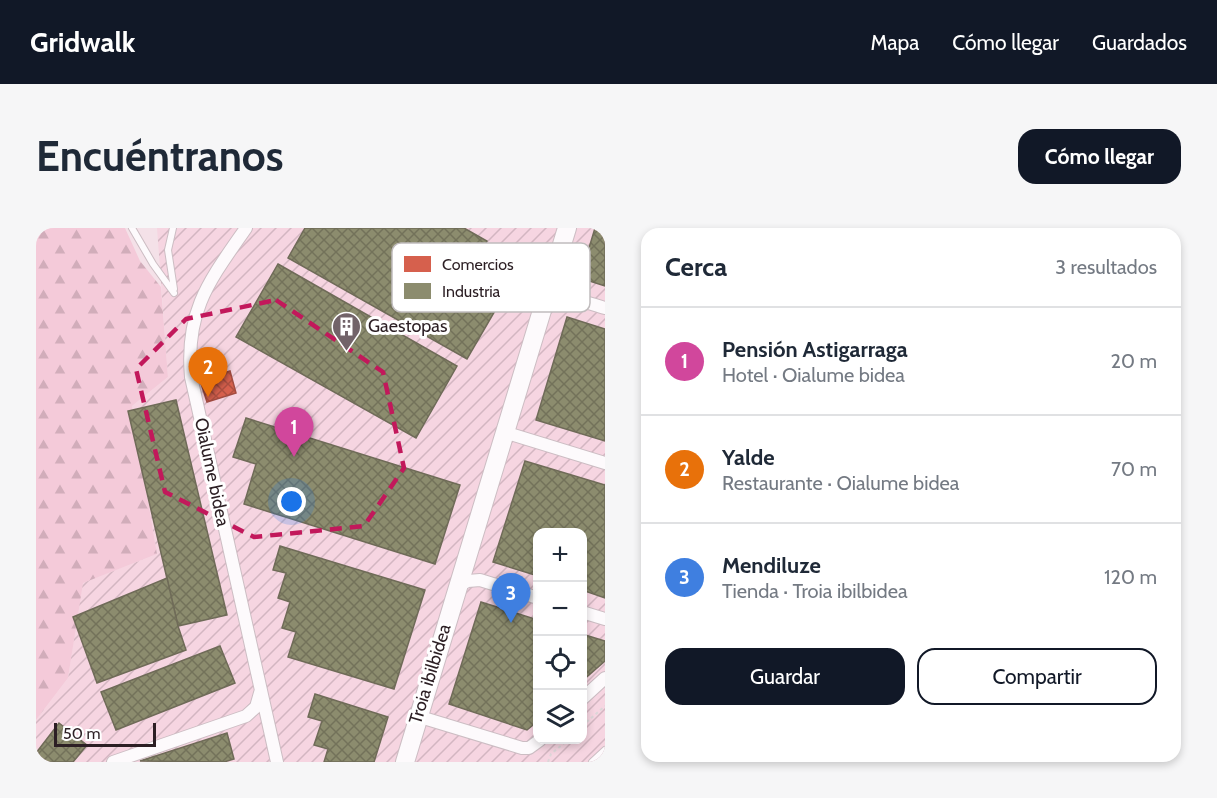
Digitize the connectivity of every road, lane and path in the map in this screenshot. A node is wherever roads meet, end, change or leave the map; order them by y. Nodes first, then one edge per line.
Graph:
1 (132, 228) edge
2 (173, 228) edge
3 (246, 228) edge
4 (567, 228) edge
5 (562, 243) edge
6 (590, 304) edge
7 (605, 308) edge
8 (541, 312) edge
9 (504, 432) junction
10 (605, 463) edge
11 (457, 586) junction
12 (533, 597) edge
13 (587, 614) edge
14 (605, 619) edge
15 (605, 678) edge
16 (260, 692) junction
17 (587, 694) edge
18 (605, 706) edge
19 (417, 716) junction
20 (587, 722) edge
21 (534, 744) edge
22 (563, 744) edge
23 (529, 748) junction
24 (605, 750) edge
25 (113, 762) edge
26 (277, 762) edge
27 (405, 762) edge
28 (528, 762) edge
29 (548, 762) edge
30 (592, 762) edge

1 - 2 lane
3 - 16 street, Oialume bidea
4 - 5 street, Troia ibilbidea
6 - 7 street
8 - 9 street, Troia ibilbidea
9 - 10 street
9 - 11 street, Troia ibilbidea
11 - 12 street
11 - 19 street, Troia ibilbidea
13 - 14 street
15 - 17 street
16 - 25 street
16 - 26 street, Oialume bidea
18 - 20 path
19 - 23 street
19 - 27 street, Troia ibilbidea
21 - 23 street
22 - 29 path
23 - 28 street
24 - 30 lane

